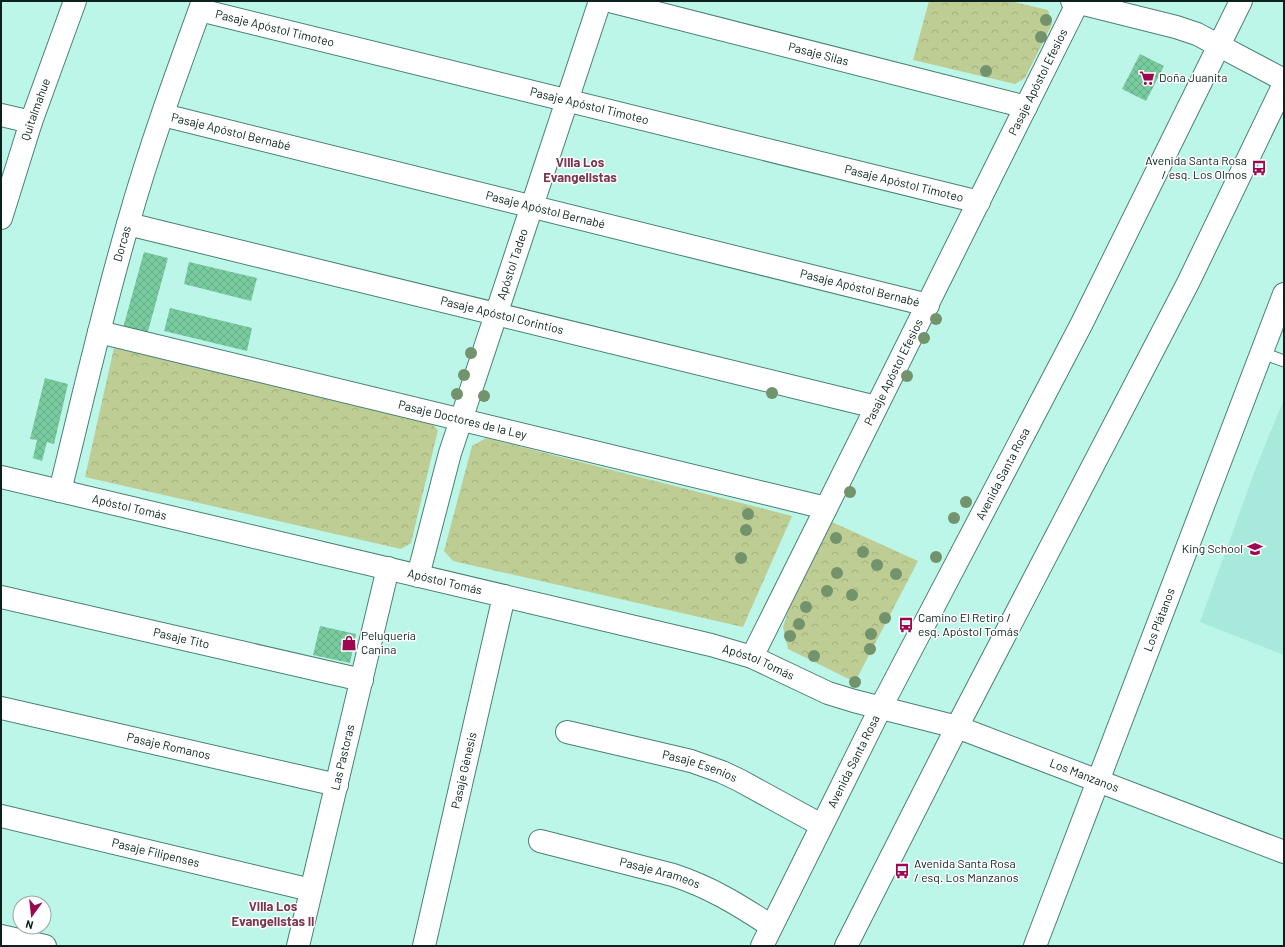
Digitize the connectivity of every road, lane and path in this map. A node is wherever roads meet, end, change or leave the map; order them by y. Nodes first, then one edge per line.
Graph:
1 (74, 1) edge
2 (600, 1) edge
3 (610, 1) edge
4 (1241, 1) edge
5 (1075, 2) edge
6 (202, 6) edge
7 (1219, 46) junction
8 (1284, 80) edge
9 (1284, 84) edge
10 (568, 101) junction
11 (1026, 107) junction
12 (1, 115) edge
13 (163, 115) junction
14 (31, 122) junction
15 (978, 202) junction
16 (532, 207) junction
17 (1, 218) edge
18 (128, 224) junction
19 (1284, 294) edge
20 (928, 304) junction
21 (496, 314) junction
22 (99, 332) junction
23 (1262, 353) junction
24 (1284, 361) edge
25 (876, 407) junction
26 (460, 420) junction
27 (1, 477) edge
28 (60, 491) junction
29 (826, 508) junction
30 (388, 568) junction
31 (418, 576) junction
32 (504, 596) junction
33 (1, 597) edge
34 (752, 657) junction
35 (362, 680) junction
36 (881, 707) junction
37 (1, 708) edge
38 (957, 727) junction
39 (567, 732) dead end
40 (1099, 780) junction
41 (337, 785) junction
42 (1, 816) edge
43 (821, 826) junction
44 (540, 841) dead end
45 (1284, 852) edge
46 (311, 890) junction
47 (771, 926) junction
48 (1, 936) edge
49 (45, 946) edge
50 (298, 946) edge
51 (424, 946) edge
52 (762, 946) edge
53 (846, 946) edge
54 (1035, 946) edge

1 - 14 street, Quitalmahue
2 - 10 street, Apóstol Tadeo
3 - 11 street, Pasaje Silas
4 - 7 street, Avenida Santa Rosa
5 - 7 street
5 - 11 street, Pasaje Apóstol Efesios
6 - 10 street, Pasaje Apóstol Timoteo
6 - 13 street, Dorcas
7 - 8 street
7 - 36 street, Avenida Santa Rosa
9 - 38 street
10 - 15 street, Pasaje Apóstol Timoteo
10 - 16 street, Apóstol Tadeo
11 - 15 street, Pasaje Apóstol Efesios
12 - 14 street
13 - 16 street, Pasaje Apóstol Bernabé
13 - 18 street, Dorcas
14 - 17 street, Quitalmahue
15 - 20 street, Pasaje Apóstol Efesios
16 - 20 street, Pasaje Apóstol Bernabé
16 - 21 street, Apóstol Tadeo
18 - 21 street, Pasaje Apóstol Corintios
18 - 22 street, Dorcas
19 - 23 street, Los Plátanos
20 - 25 street, Pasaje Apóstol Efesios
21 - 25 street, Pasaje Apóstol Corintios
21 - 26 street, Apóstol Tadeo
22 - 26 street, Pasaje Doctores de la Ley
22 - 28 street, Dorcas
23 - 24 lane
23 - 40 street, Los Plátanos
25 - 29 street, Pasaje Apóstol Efesios
26 - 29 street, Pasaje Doctores de la Ley
26 - 31 street, Apóstol Tadeo
27 - 28 street, Apóstol Tomás
28 - 30 street, Apóstol Tomás
29 - 34 street, Pasaje Apóstol Efesios
30 - 31 street, Apóstol Tomás
30 - 35 street, Las Pastoras
31 - 32 street, Apóstol Tomás
32 - 34 street, Apóstol Tomás
32 - 51 street, Pasaje Génesis
33 - 35 street, Pasaje Tito
34 - 36 street, Apóstol Tomás
35 - 41 street, Las Pastoras
36 - 38 street, Los Manzanos
36 - 43 street, Avenida Santa Rosa
37 - 41 street, Pasaje Romanos
38 - 40 street, Los Manzanos
38 - 53 street
39 - 43 street, Pasaje Esenios
40 - 45 street, Los Manzanos
40 - 54 street, Los Plátanos
41 - 46 street, Las Pastoras
42 - 46 street, Pasaje Filipenses
43 - 47 street, Avenida Santa Rosa
44 - 47 street, Pasaje Arameos
46 - 50 street, Las Pastoras
47 - 52 street, Avenida Santa Rosa
48 - 49 street

